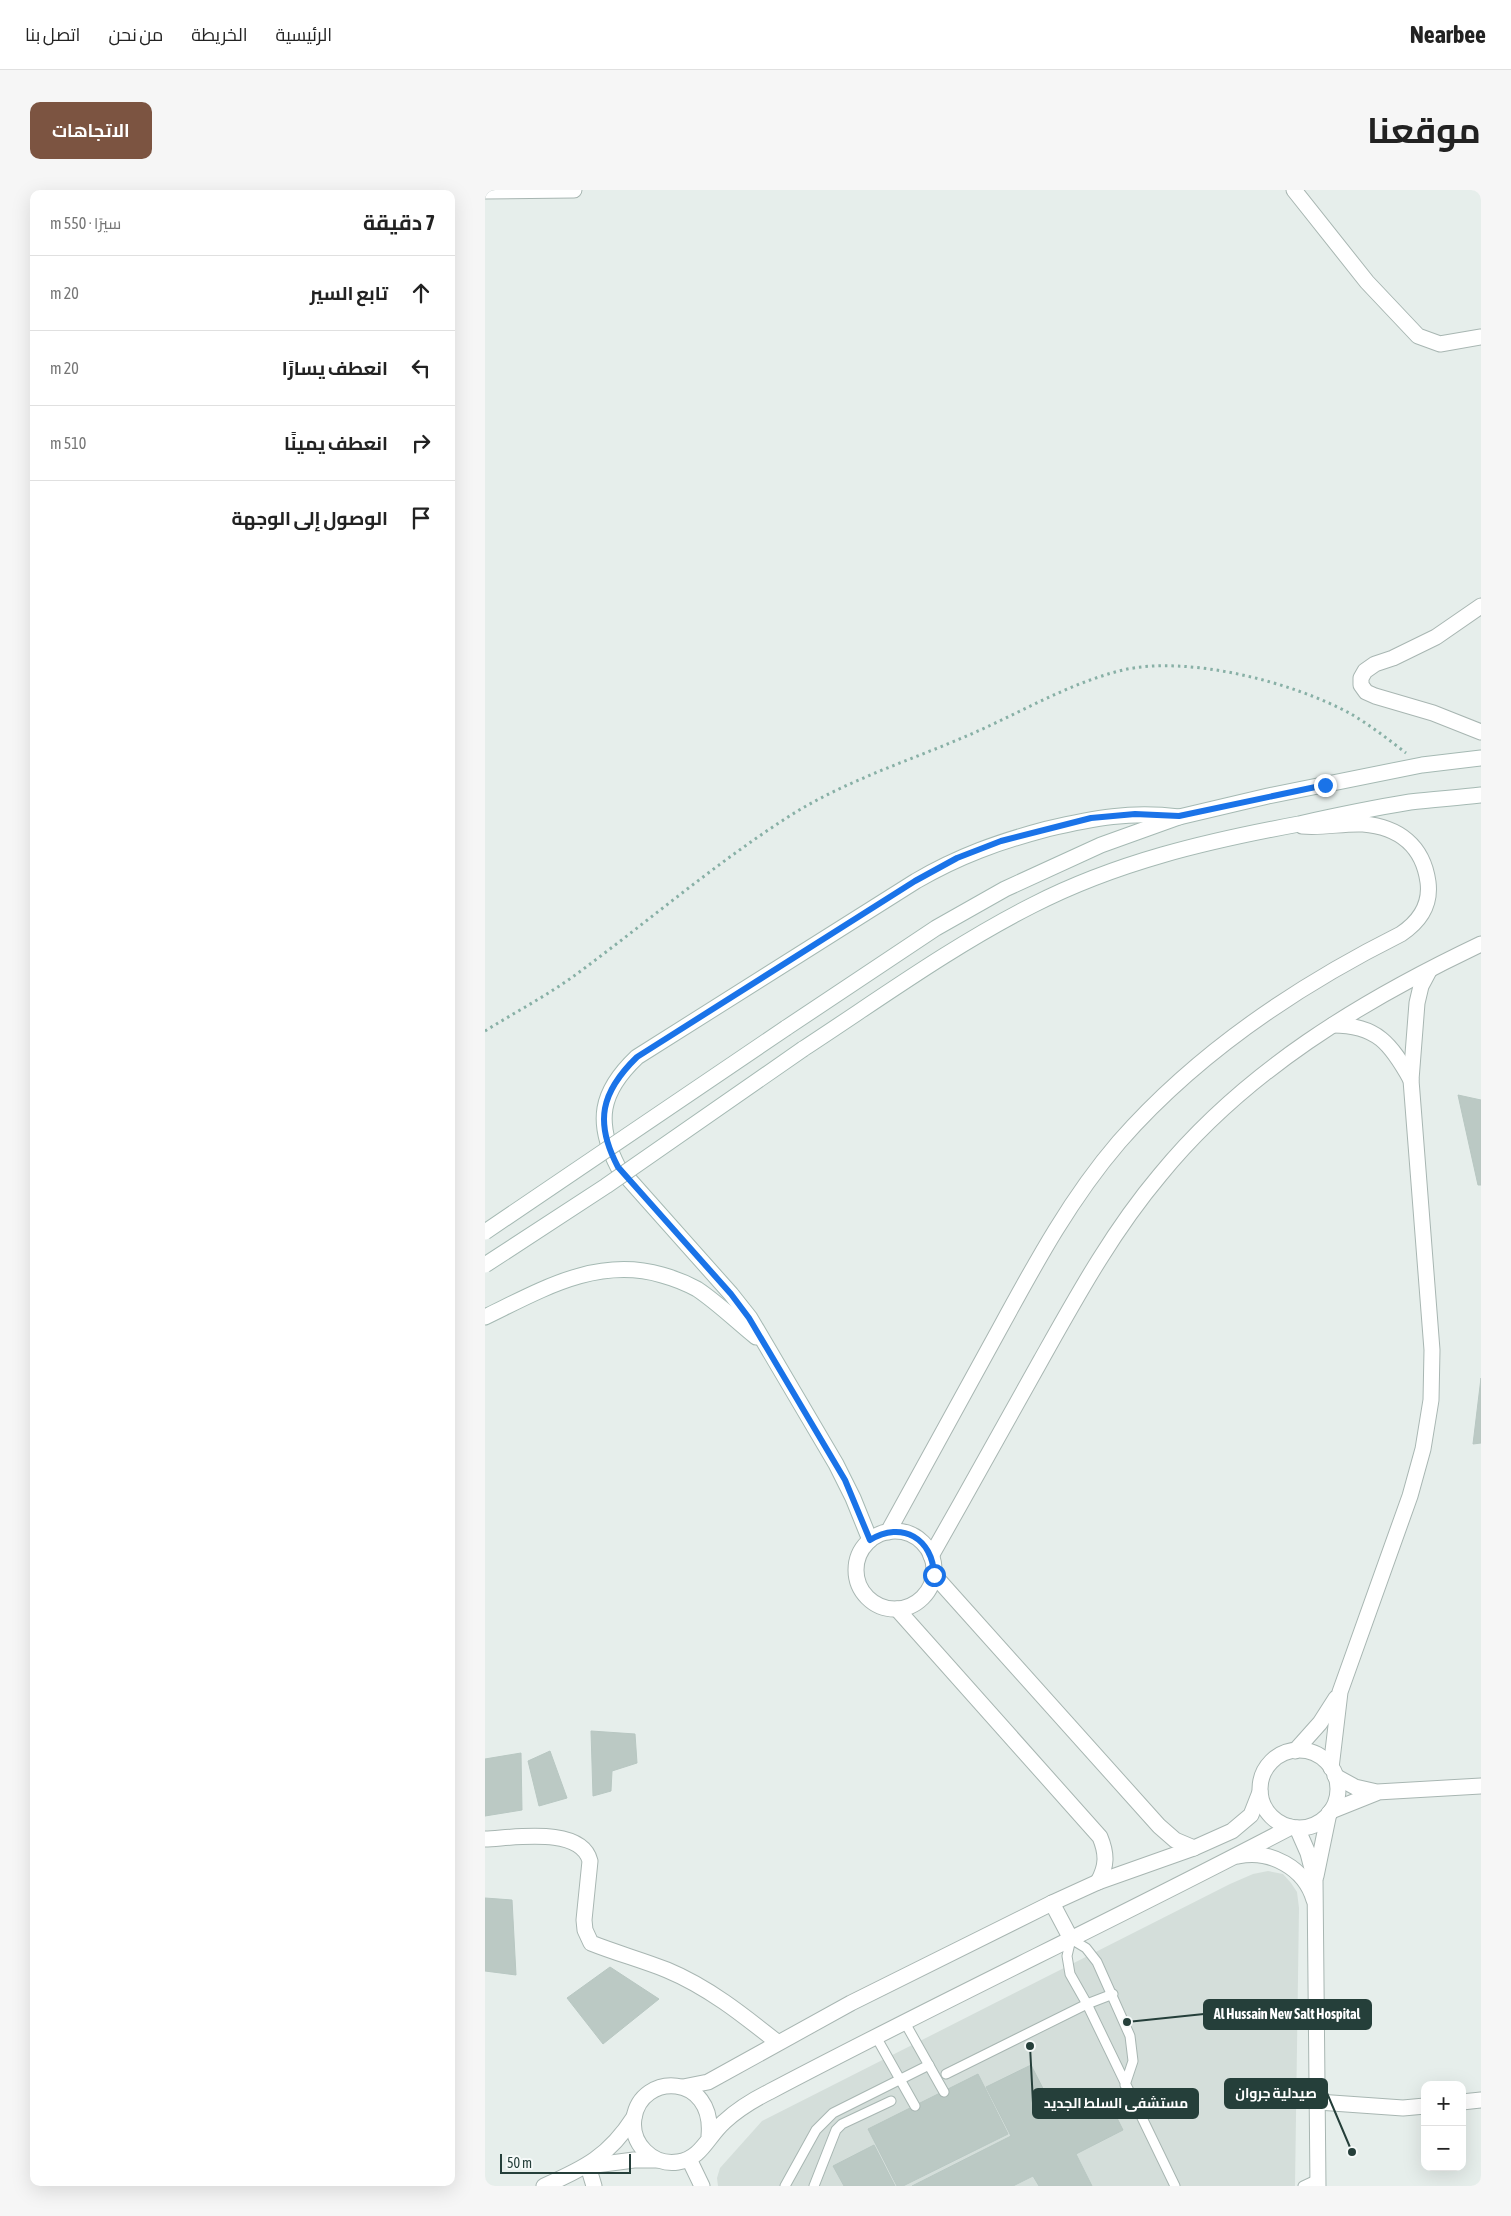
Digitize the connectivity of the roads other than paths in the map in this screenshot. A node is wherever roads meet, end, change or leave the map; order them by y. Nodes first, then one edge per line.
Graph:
1 (574, 190) edge
2 (1294, 190) edge
3 (485, 191) edge
4 (1481, 337) edge
5 (1481, 606) edge
6 (1481, 732) edge
7 (1481, 758) edge
8 (1481, 795) edge
9 (1179, 816) junction
10 (1293, 825) junction
11 (1481, 944) edge
12 (1429, 971) junction
13 (1332, 1025) junction
14 (1411, 1080) junction
15 (485, 1232) edge
16 (485, 1265) edge
17 (485, 1317) edge
18 (766, 1344) junction
19 (887, 1532) junction
20 (870, 1540) junction
21 (931, 1556) junction
22 (934, 1575) junction
23 (897, 1609) junction
24 (1340, 1692) junction
25 (1295, 1751) junction
26 (1333, 1772) junction
27 (1481, 1786) edge
28 (1260, 1792) junction
29 (1377, 1792) junction
30 (1330, 1812) junction
31 (1294, 1828) junction
32 (485, 1839) edge
33 (1194, 1848) junction
34 (1229, 1858) junction
35 (1315, 1880) junction
36 (1099, 1882) junction
37 (1052, 1903) junction
38 (1317, 1910) junction
39 (1071, 1939) junction
40 (1113, 1994) junction
41 (1087, 2004) junction
42 (904, 2021) junction
43 (875, 2035) junction
44 (777, 2042) junction
45 (929, 2065) junction
46 (946, 2074) dead end
47 (901, 2079) junction
48 (1125, 2085) junction
49 (683, 2087) junction
50 (944, 2092) dead end
51 (1481, 2100) edge
52 (891, 2101) dead end
53 (1318, 2102) junction
54 (1466, 2102) edge
55 (915, 2106) dead end
56 (1421, 2106) edge
57 (634, 2117) junction
58 (709, 2136) junction
59 (689, 2159) junction
60 (657, 2160) junction
61 (588, 2166) junction
62 (1318, 2182) edge
63 (543, 2186) edge
64 (594, 2186) edge
65 (702, 2186) edge
66 (785, 2186) edge
67 (814, 2186) edge
68 (1175, 2186) edge
69 (1303, 2186) edge

1 - 3 street
2 - 4 street
5 - 6 street
7 - 9 street
8 - 10 street
9 - 15 street, bridge
9 - 18 street
10 - 16 street, bridge
10 - 19 street
11 - 12 street
12 - 13 street
12 - 14 street
13 - 14 street
13 - 21 street
14 - 24 street
17 - 18 street
18 - 20 street
19 - 20 street
19 - 21 street
20 - 23 street
21 - 22 street
22 - 23 street
22 - 33 street
23 - 36 street
24 - 25 street
24 - 26 street
25 - 26 street
25 - 28 street
26 - 29 street
26 - 30 street
27 - 29 street
28 - 31 street
28 - 33 street
29 - 30 street
30 - 31 street
30 - 35 street
31 - 34 street
31 - 35 street
32 - 44 street
33 - 36 street
34 - 38 street
34 - 39 street
35 - 38 street
36 - 37 street
37 - 39 street
37 - 44 street
38 - 53 street
39 - 40 lane
39 - 41 lane
39 - 42 street
40 - 41 lane
40 - 48 lane
41 - 46 lane
41 - 48 lane
42 - 43 street
42 - 45 lane
43 - 47 lane
43 - 58 street
44 - 49 street
45 - 47 lane
45 - 50 lane
47 - 55 lane
47 - 66 lane
48 - 68 lane
49 - 57 street
49 - 58 street
51 - 54 street
52 - 67 lane
53 - 56 street
53 - 62 street
57 - 60 street
57 - 61 street
58 - 59 street
59 - 60 street
59 - 65 street
60 - 61 street
61 - 63 street
61 - 64 street
62 - 69 lane

